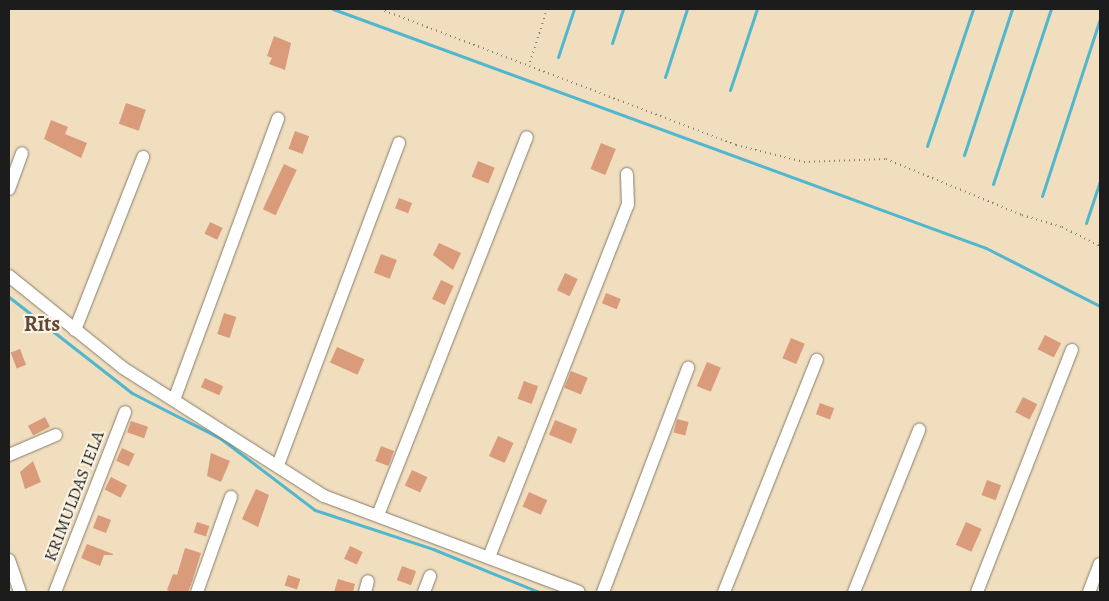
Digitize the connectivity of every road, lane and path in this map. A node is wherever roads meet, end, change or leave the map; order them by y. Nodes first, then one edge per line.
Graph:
1 (380, 9) edge
2 (547, 9) edge
3 (530, 62) junction
4 (278, 119) dead end
5 (526, 137) dead end
6 (399, 143) dead end
7 (22, 153) dead end
8 (143, 157) dead end
9 (628, 174) dead end
10 (9, 189) edge
11 (1100, 246) edge
12 (9, 276) edge
13 (75, 330) junction
14 (1072, 350) dead end
15 (817, 360) dead end
16 (688, 368) dead end
17 (174, 400) junction
18 (124, 412) dead end
19 (919, 430) dead end
20 (56, 435) dead end
21 (9, 455) edge
22 (278, 465) junction
23 (231, 497) dead end
24 (378, 515) junction
25 (489, 557) junction
26 (9, 560) edge
27 (1100, 564) edge
28 (430, 576) dead end
29 (9, 590) edge
30 (16, 592) edge
31 (20, 592) edge
32 (55, 592) edge
33 (197, 592) edge
34 (424, 592) edge
35 (579, 592) edge
36 (603, 592) edge
37 (724, 592) edge
38 (854, 592) edge
39 (977, 592) edge
40 (1089, 592) edge

1 - 3 path
2 - 3 path
3 - 11 path
4 - 17 street
5 - 24 street
6 - 22 street
7 - 10 street
8 - 13 street
9 - 25 street
12 - 13 street
13 - 17 street
14 - 39 street
15 - 37 street
16 - 36 street
17 - 22 street
18 - 32 street, KRIMULDAS IELA
19 - 38 street
20 - 21 street
22 - 24 street
23 - 33 street
24 - 25 street
25 - 35 street
26 - 31 street
27 - 40 street
28 - 34 street
29 - 30 street

